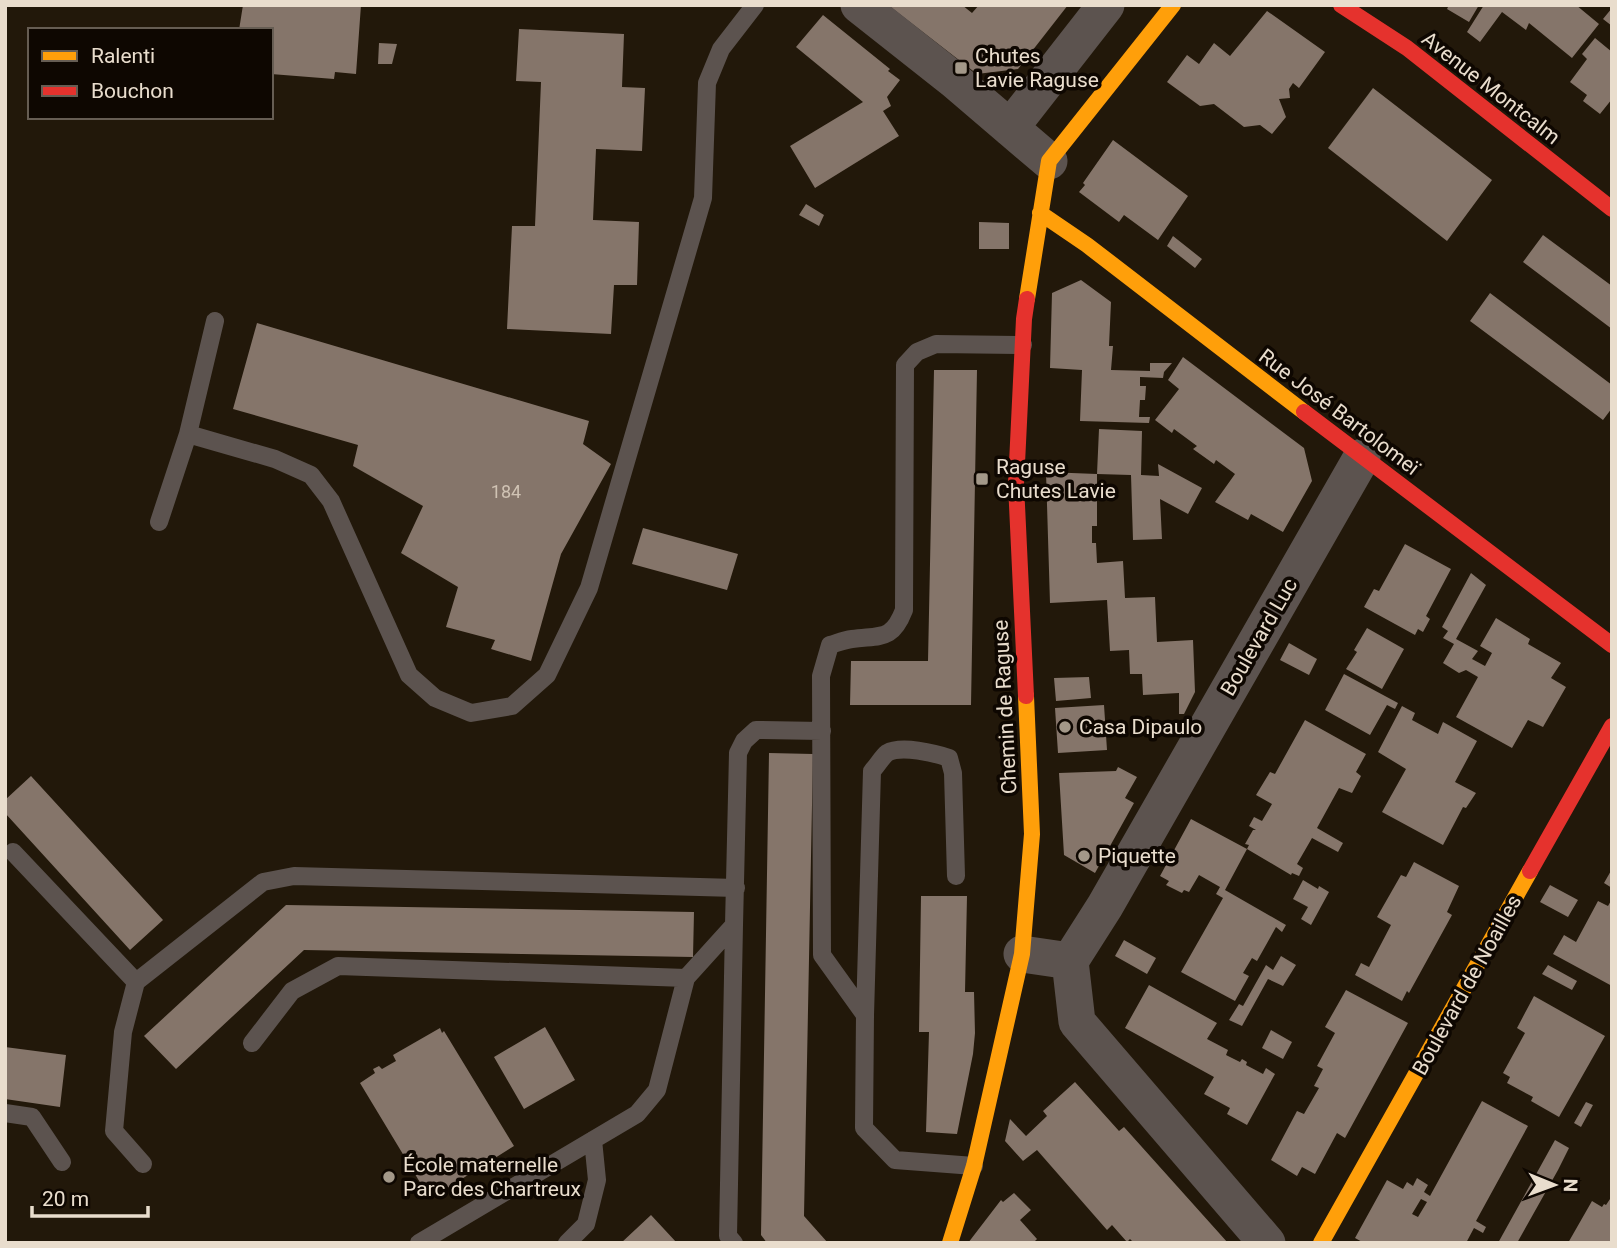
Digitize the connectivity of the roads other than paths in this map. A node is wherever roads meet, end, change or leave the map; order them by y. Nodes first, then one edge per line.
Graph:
1 (755, 5) edge
2 (859, 5) edge
3 (1106, 5) edge
4 (1173, 5) edge
5 (1341, 5) edge
6 (1010, 128) junction
7 (1049, 161) junction
8 (1612, 209) edge
9 (1040, 213) junction
10 (215, 321) dead end
11 (1023, 345) junction
12 (188, 434) junction
13 (1362, 457) junction
14 (159, 522) dead end
15 (1612, 645) edge
16 (1612, 726) edge
17 (822, 731) junction
18 (13, 852) dead end
19 (956, 876) dead end
20 (736, 888) junction
21 (734, 925) junction
22 (1022, 954) junction
23 (1070, 961) junction
24 (686, 978) junction
25 (136, 982) junction
26 (866, 1015) junction
27 (252, 1043) dead end
28 (5, 1113) edge
29 (593, 1140) junction
30 (62, 1161) dead end
31 (143, 1164) dead end
32 (974, 1166) junction
33 (419, 1243) edge
34 (567, 1243) edge
35 (734, 1243) edge
36 (950, 1243) edge
37 (1267, 1243) edge
38 (1321, 1243) edge

1 - 12 lane
2 - 6 street
3 - 6 street
4 - 7 street
5 - 8 street, Avenue Montcalm
6 - 7 street
7 - 9 street, Chemin de Raguse
9 - 11 street, Chemin de Raguse
9 - 13 street, Rue José Bartolomeï
10 - 12 lane
11 - 17 lane
11 - 22 street, Chemin de Raguse
12 - 14 lane
13 - 15 street, Rue José Bartolomeï
13 - 23 street, Boulevard Luc
16 - 38 street, Boulevard de Noailles
17 - 20 lane
17 - 26 lane
18 - 25 lane
19 - 26 lane
20 - 21 lane
20 - 25 lane
21 - 24 lane
21 - 35 lane
22 - 23 street
22 - 32 street, Chemin de Raguse
23 - 37 street
24 - 27 lane
24 - 29 lane
25 - 31 lane
26 - 32 lane
28 - 30 lane
29 - 33 lane
29 - 34 lane
32 - 36 street, Chemin de Raguse

